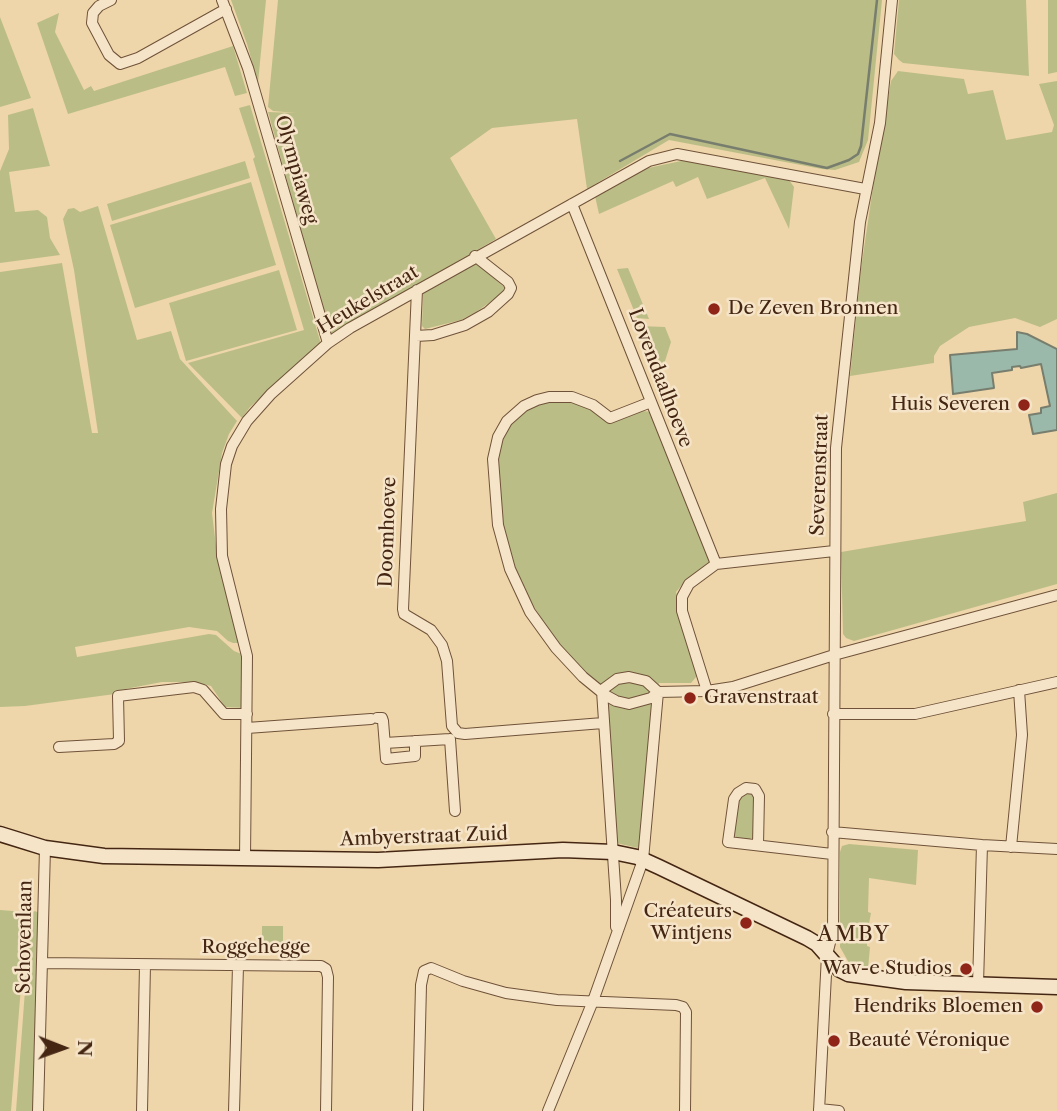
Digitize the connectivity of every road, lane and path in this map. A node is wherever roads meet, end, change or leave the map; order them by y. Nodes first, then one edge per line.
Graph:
1 (111, 0) edge
2 (892, 0) edge
3 (224, 4) edge
4 (865, 189) junction
5 (572, 204) junction
6 (475, 256) junction
7 (417, 290) junction
8 (416, 336) junction
9 (328, 343) junction
10 (651, 402) junction
11 (834, 551) junction
12 (716, 564) junction
13 (1057, 595) edge
14 (834, 655) junction
15 (1057, 682) edge
16 (602, 690) junction
17 (1018, 690) junction
18 (707, 691) junction
19 (658, 692) junction
20 (247, 714) junction
21 (833, 714) junction
22 (603, 723) junction
23 (247, 728) junction
24 (454, 736) junction
25 (415, 741) junction
26 (385, 743) junction
27 (60, 747) dead end
28 (455, 811) dead end
29 (832, 832) junction
30 (0, 834) edge
31 (758, 845) junction
32 (982, 845) junction
33 (1011, 847) junction
34 (45, 848) junction
35 (1057, 849) edge
36 (613, 852) junction
37 (832, 854) junction
38 (245, 859) junction
39 (643, 860) junction
40 (616, 936) junction
41 (827, 955) junction
42 (43, 963) junction
43 (145, 965) junction
44 (238, 966) junction
45 (978, 984) junction
46 (1057, 987) edge
47 (593, 1001) junction
48 (819, 1110) edge
49 (38, 1111) edge
50 (142, 1111) edge
51 (234, 1111) edge
52 (326, 1111) edge
53 (418, 1111) edge
54 (548, 1111) edge
55 (685, 1111) edge
56 (839, 1111) edge

1 - 3 street, Olympiaweg
2 - 4 street, Severenstraat
3 - 9 street, Olympiaweg
4 - 5 street, Heukelstraat
4 - 11 street, Severenstraat
5 - 6 street, Heukelstraat
5 - 10 street, Lovendaalhoeve
6 - 7 street, Heukelstraat
6 - 8 street
7 - 8 street, Doomhoeve
7 - 9 street, Heukelstraat
8 - 24 street, Doomhoeve
9 - 20 street, Heukelstraat
10 - 12 street, Lovendaalhoeve
10 - 16 street
11 - 12 street
11 - 14 street, Severenstraat
12 - 18 street
13 - 14 street
14 - 18 street
14 - 21 street, Severenstraat
15 - 17 street
16 - 19 street
16 - 19 street
16 - 22 street
17 - 21 street
17 - 33 street
18 - 19 street
19 - 39 street
20 - 23 street, Heukelstraat
20 - 27 street
21 - 29 street, Severenstraat
22 - 24 street
22 - 36 street
23 - 26 street
23 - 38 street, Heukelstraat
24 - 25 street
24 - 28 street
25 - 26 street
25 - 26 street
29 - 32 street
29 - 37 street, Severenstraat
30 - 34 street, Ambyerstraat Zuid
31 - 31 street
31 - 37 street
32 - 33 street
32 - 45 street
33 - 35 street
34 - 38 street, Ambyerstraat Zuid
34 - 42 street, Schovenlaan
36 - 38 street, Ambyerstraat Zuid
36 - 39 street, Ambyerstraat Zuid
36 - 40 street
37 - 41 street, Severenstraat
39 - 40 street
39 - 41 street, Ambyerstraat Zuid
40 - 47 street
41 - 45 street, Ambyerstraat Zuid
41 - 48 street, Severenstraat
42 - 43 street, Roggehegge
42 - 49 street, Schovenlaan
43 - 44 street, Roggehegge
43 - 50 street
44 - 51 street
44 - 52 street, Roggehegge
45 - 46 street, Ambyerstraat Zuid
47 - 53 street
47 - 54 street
47 - 55 street
48 - 56 street

